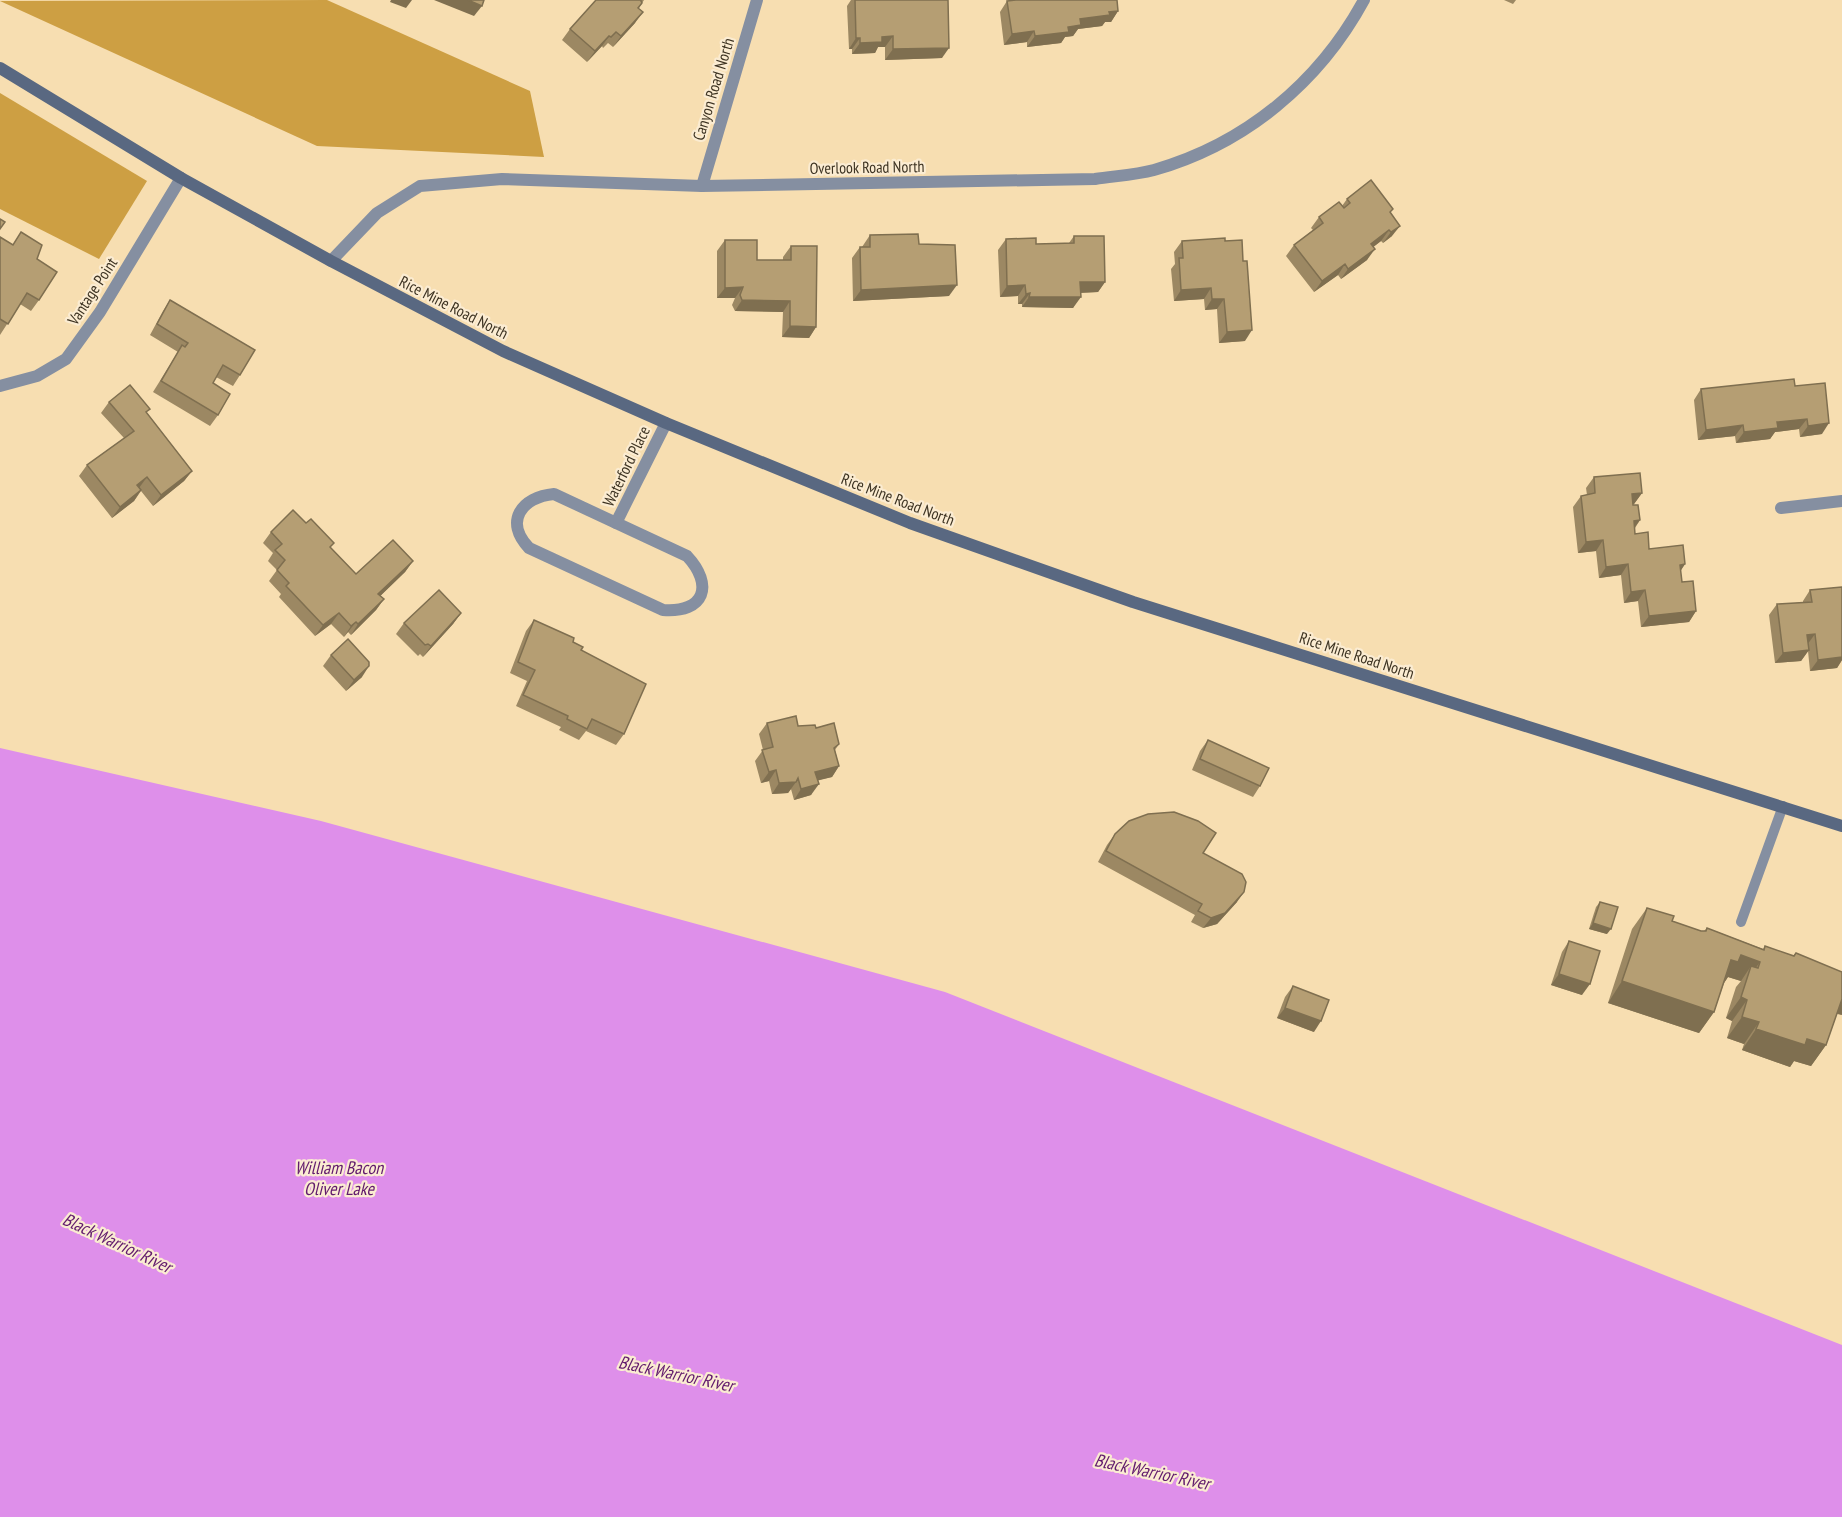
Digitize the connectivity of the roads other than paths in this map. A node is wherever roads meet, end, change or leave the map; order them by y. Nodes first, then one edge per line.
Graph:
1 (757, 0) edge
2 (1364, 0) edge
3 (0, 68) edge
4 (181, 178) junction
5 (702, 186) junction
6 (331, 261) junction
7 (0, 386) edge
8 (666, 423) junction
9 (1842, 501) edge
10 (1781, 508) dead end
11 (616, 523) junction
12 (1783, 806) junction
13 (1842, 826) edge
14 (1741, 922) dead end

1 - 5 street, Canyon Road North
2 - 5 street, Overlook Road North
3 - 4 main road, Rice Mine Road North
4 - 6 main road, Rice Mine Road North
4 - 7 street, Vantage Point
5 - 6 street, Overlook Road North
6 - 8 main road, Rice Mine Road North
8 - 11 street, Waterford Place
8 - 12 main road, Rice Mine Road North
9 - 10 street
11 - 11 street
12 - 13 main road, Rice Mine Road North
12 - 14 lane

